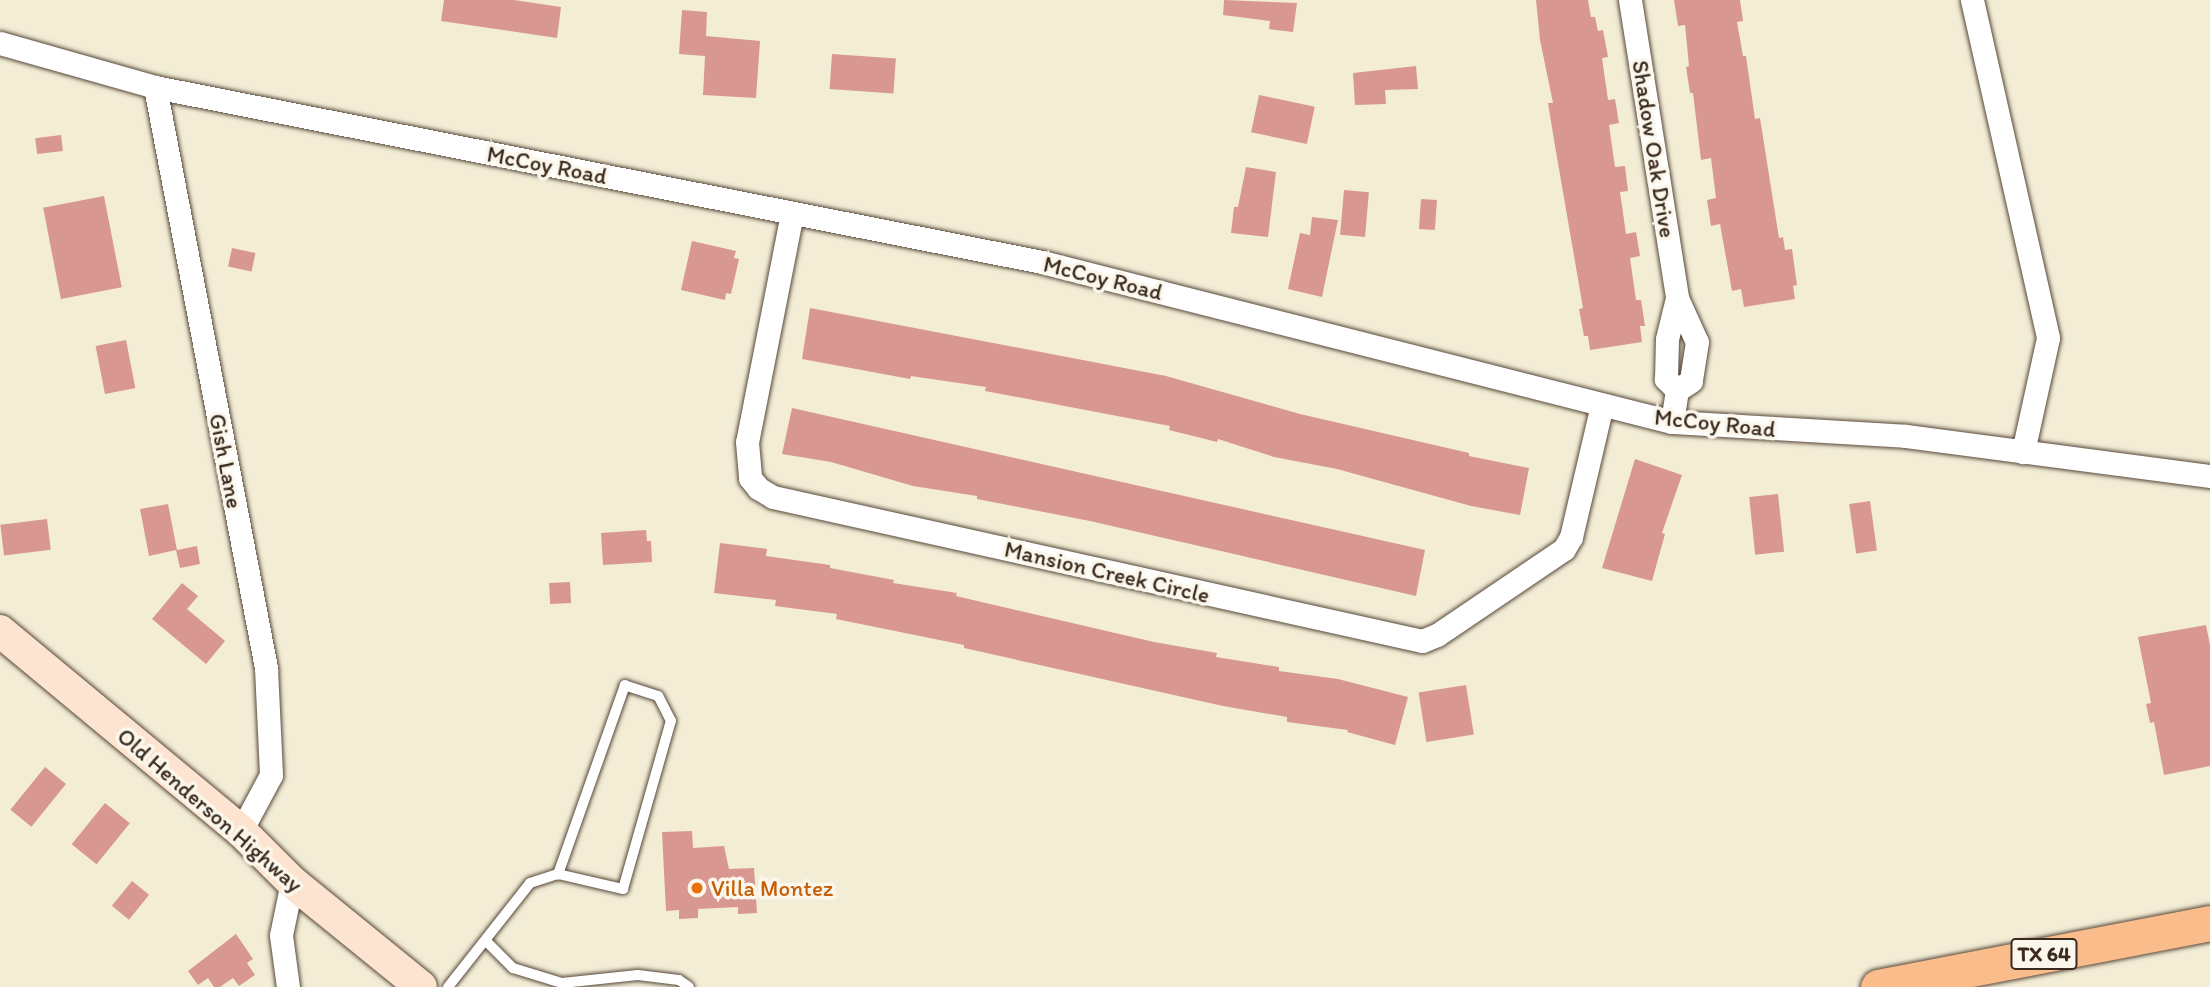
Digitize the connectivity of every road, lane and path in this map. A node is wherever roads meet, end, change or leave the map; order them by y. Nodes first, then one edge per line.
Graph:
1 (1630, 0) edge
2 (1972, 0) edge
3 (0, 43) edge
4 (155, 87) junction
5 (792, 213) junction
6 (1602, 405) junction
7 (1672, 422) junction
8 (2023, 452) junction
9 (2210, 476) edge
10 (0, 631) edge
11 (241, 831) junction
12 (558, 874) junction
13 (292, 882) junction
14 (2210, 923) edge
15 (487, 942) junction
16 (288, 987) edge
17 (421, 987) edge
18 (449, 987) edge
19 (689, 987) edge
20 (1878, 987) edge

1 - 7 street, Shadow Oak Drive
2 - 8 street
3 - 4 street, McCoy Road
4 - 5 street, McCoy Road
4 - 11 street, Gish Lane
5 - 6 street, McCoy Road
5 - 6 street, Mansion Creek Circle
6 - 7 street, McCoy Road
7 - 8 street, McCoy Road
8 - 9 street, McCoy Road
10 - 11 main road, Old Henderson Highway
11 - 13 main road, Old Henderson Highway
12 - 12 lane
12 - 15 lane
13 - 16 street
13 - 17 main road, Old Henderson Highway
14 - 20 main road, TX 64
15 - 18 lane
15 - 19 lane

